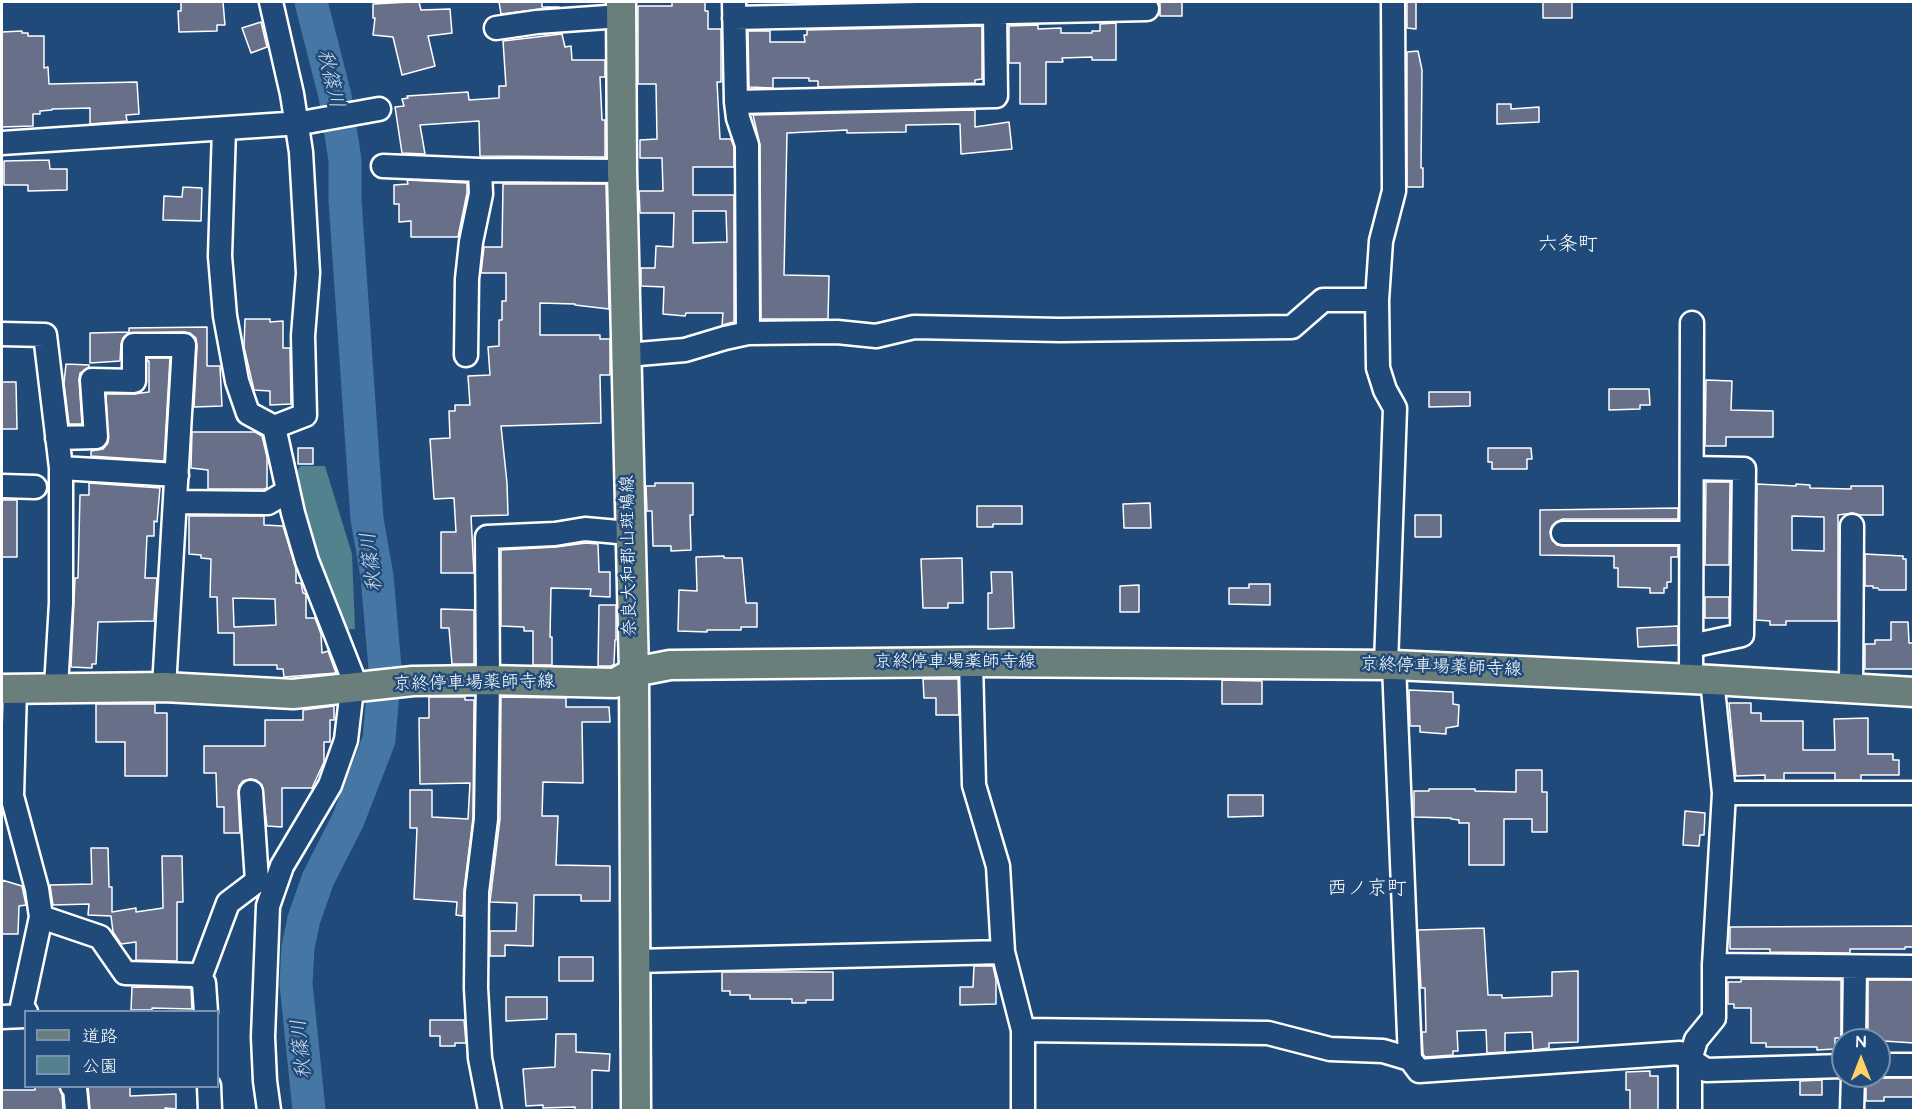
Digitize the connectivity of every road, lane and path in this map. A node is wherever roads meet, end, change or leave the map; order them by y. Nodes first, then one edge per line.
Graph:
1 (271, 2) edge
2 (1393, 2) edge
3 (621, 9) edge
4 (841, 9) edge
5 (1147, 9) dead end
6 (734, 10) edge
7 (995, 13) junction
8 (496, 28) dead end
9 (736, 102) junction
10 (376, 110) dead end
11 (299, 123) junction
12 (224, 129) junction
13 (2, 143) edge
14 (383, 166) dead end
15 (480, 170) junction
16 (622, 171) junction
17 (1377, 300) junction
18 (1692, 323) dead end
19 (748, 333) junction
20 (2, 334) edge
21 (466, 355) dead end
22 (627, 355) junction
23 (274, 427) junction
24 (57, 438) junction
25 (61, 468) junction
26 (1692, 468) junction
27 (177, 475) junction
28 (2, 486) edge
29 (35, 486) dead end
30 (288, 491) junction
31 (175, 502) junction
32 (1852, 526) dead end
33 (629, 533) junction
34 (1563, 533) dead end
35 (1691, 533) junction
36 (1691, 646) junction
37 (970, 662) junction
38 (1390, 665) junction
39 (634, 672) junction
40 (1702, 679) junction
41 (488, 680) junction
42 (56, 687) junction
43 (164, 687) junction
44 (357, 688) junction
45 (8, 689) edge
46 (1851, 689) junction
47 (1914, 692) edge
48 (251, 792) dead end
49 (1724, 793) junction
50 (1914, 793) edge
51 (282, 866) junction
52 (257, 880) junction
53 (41, 917) junction
54 (1003, 952) junction
55 (635, 961) junction
56 (1714, 965) junction
57 (1855, 967) junction
58 (1914, 967) edge
59 (200, 978) junction
60 (25, 1010) edge
61 (206, 1010) edge
62 (24, 1016) edge
63 (2, 1017) edge
64 (1854, 1028) edge
65 (1023, 1030) junction
66 (1410, 1059) junction
67 (1690, 1060) junction
68 (1891, 1065) edge
69 (1914, 1065) edge
70 (1831, 1066) edge
71 (75, 1088) edge
72 (209, 1088) edge
73 (1853, 1088) edge
74 (77, 1110) edge
75 (210, 1110) edge
76 (268, 1110) edge
77 (490, 1110) edge
78 (636, 1110) edge
79 (1023, 1110) edge
80 (1690, 1110) edge
81 (1852, 1110) edge

1 - 11 street
2 - 17 street
3 - 8 street
3 - 16 main road, 奈良大和郡山斑鳩線
4 - 6 street
4 - 7 street
5 - 7 street
6 - 9 street
7 - 9 street
9 - 19 street
10 - 11 street
11 - 12 street
11 - 23 street
12 - 13 street
12 - 23 street
14 - 15 street
15 - 16 street
15 - 21 street
16 - 22 main road, 奈良大和郡山斑鳩線
17 - 19 street
17 - 38 street
18 - 26 street
19 - 22 street
20 - 24 street
22 - 33 main road, 奈良大和郡山斑鳩線
23 - 30 street
24 - 25 street
24 - 27 street
25 - 27 street
25 - 42 street
26 - 35 street
26 - 36 street
27 - 31 street
28 - 29 street
30 - 31 street
30 - 44 street
31 - 43 street
32 - 46 street
33 - 39 main road, 奈良大和郡山斑鳩線
33 - 41 street
34 - 35 street
35 - 36 street
36 - 40 street
37 - 38 main road, 京終停車場薬師寺線
37 - 39 main road, 京終停車場薬師寺線
37 - 54 street
38 - 40 main road, 京終停車場薬師寺線
38 - 66 street
39 - 41 main road, 京終停車場薬師寺線
39 - 55 main road, 奈良大和郡山斑鳩線
40 - 46 main road, 京終停車場薬師寺線
40 - 49 street
41 - 44 main road, 京終停車場薬師寺線
41 - 77 street
42 - 43 main road, 京終停車場薬師寺線
42 - 45 main road, 京終停車場薬師寺線
43 - 44 main road, 京終停車場薬師寺線
44 - 51 street
45 - 53 street
46 - 47 main road, 京終停車場薬師寺線
48 - 52 street
49 - 50 street
49 - 56 street
51 - 52 street
51 - 76 street
52 - 59 street
53 - 59 street
53 - 60 street
54 - 55 street
54 - 65 street
55 - 78 main road, 奈良大和郡山斑鳩線
56 - 57 street
56 - 67 street
57 - 58 street
57 - 64 street
59 - 61 street
62 - 63 street
65 - 66 street
65 - 79 street
66 - 67 street
67 - 70 street
67 - 80 street
68 - 69 street
71 - 74 street
72 - 75 street
73 - 81 street

